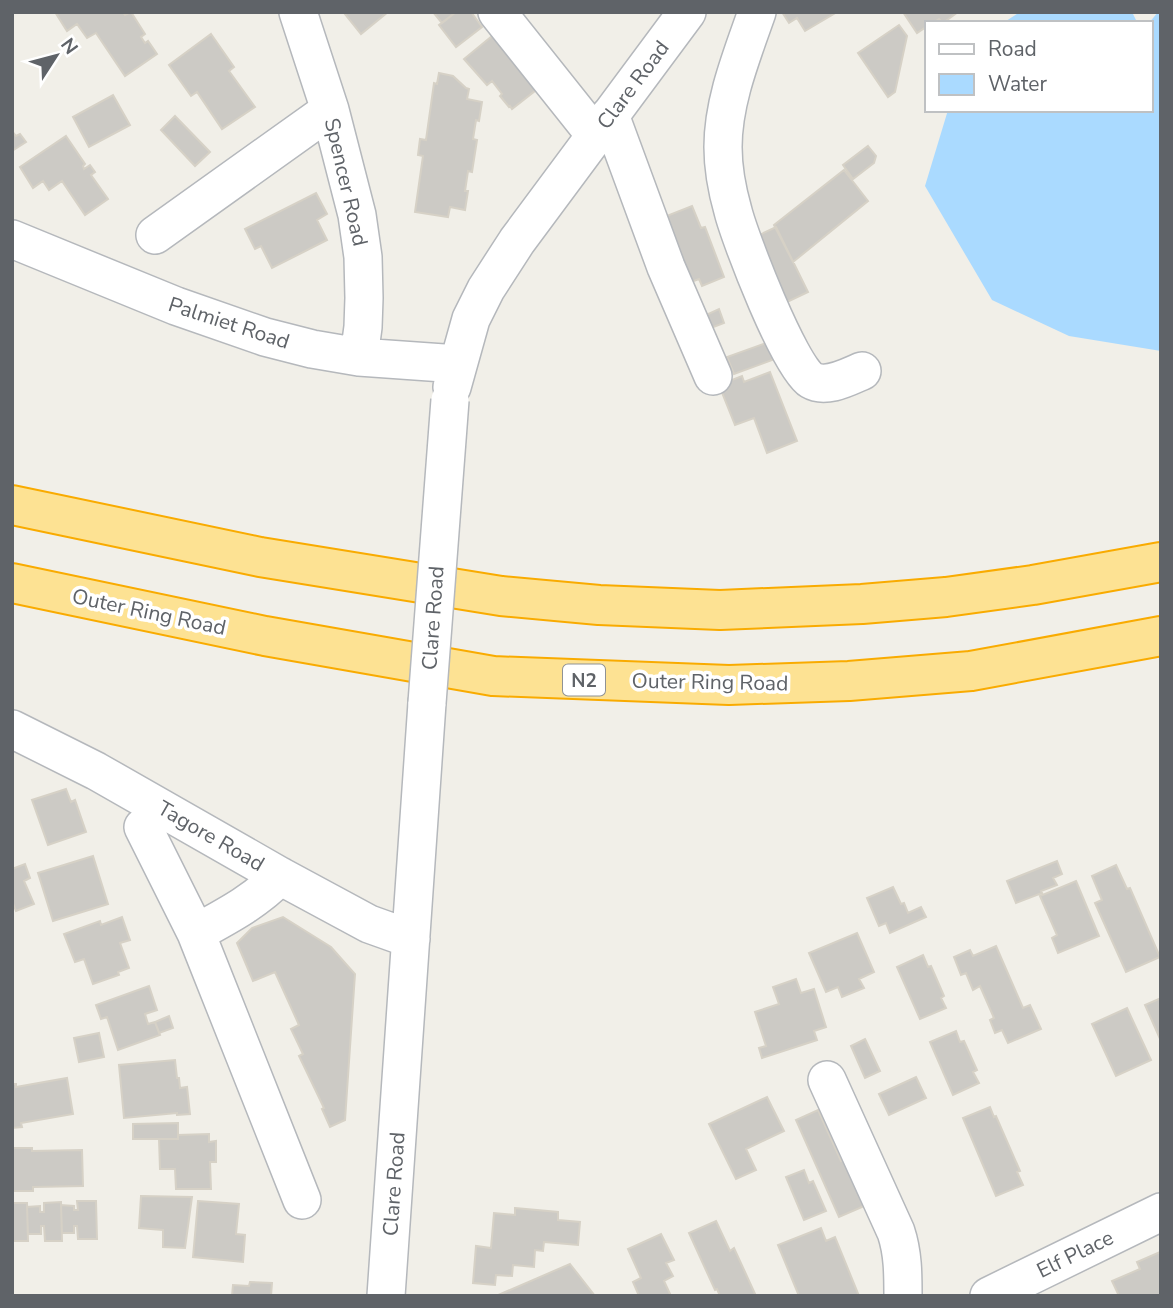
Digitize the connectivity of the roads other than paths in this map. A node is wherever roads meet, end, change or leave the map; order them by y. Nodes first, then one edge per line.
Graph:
1 (298, 12) edge
2 (497, 12) edge
3 (757, 12) edge
4 (672, 20) edge
5 (330, 110) junction
6 (603, 125) junction
7 (155, 235) dead end
8 (12, 239) edge
9 (359, 357) junction
10 (457, 364) junction
11 (862, 371) dead end
12 (713, 376) dead end
13 (12, 505) edge
14 (1161, 562) edge
15 (12, 583) edge
16 (1161, 636) edge
17 (12, 729) edge
18 (143, 827) dead end
19 (280, 876) junction
20 (196, 933) junction
21 (411, 939) junction
22 (827, 1080) dead end
23 (302, 1200) dead end
24 (1161, 1212) edge
25 (386, 1296) edge
26 (903, 1296) edge
27 (989, 1296) edge

1 - 5 street, Spencer Road
2 - 6 street
3 - 11 street
4 - 6 street, Clare Road
5 - 7 street
5 - 9 street, Spencer Road
6 - 10 street, Clare Road
6 - 12 street
8 - 9 street, Palmiet Road
9 - 10 street, Palmiet Road
10 - 21 street, Clare Road, bridge
13 - 14 highway
15 - 16 highway, Outer Ring Road / N2
17 - 19 street, Tagore Road
18 - 20 street
19 - 20 street
19 - 21 street, Tagore Road
20 - 23 street
21 - 25 street, Clare Road
22 - 26 street
24 - 27 street, Elf Place

